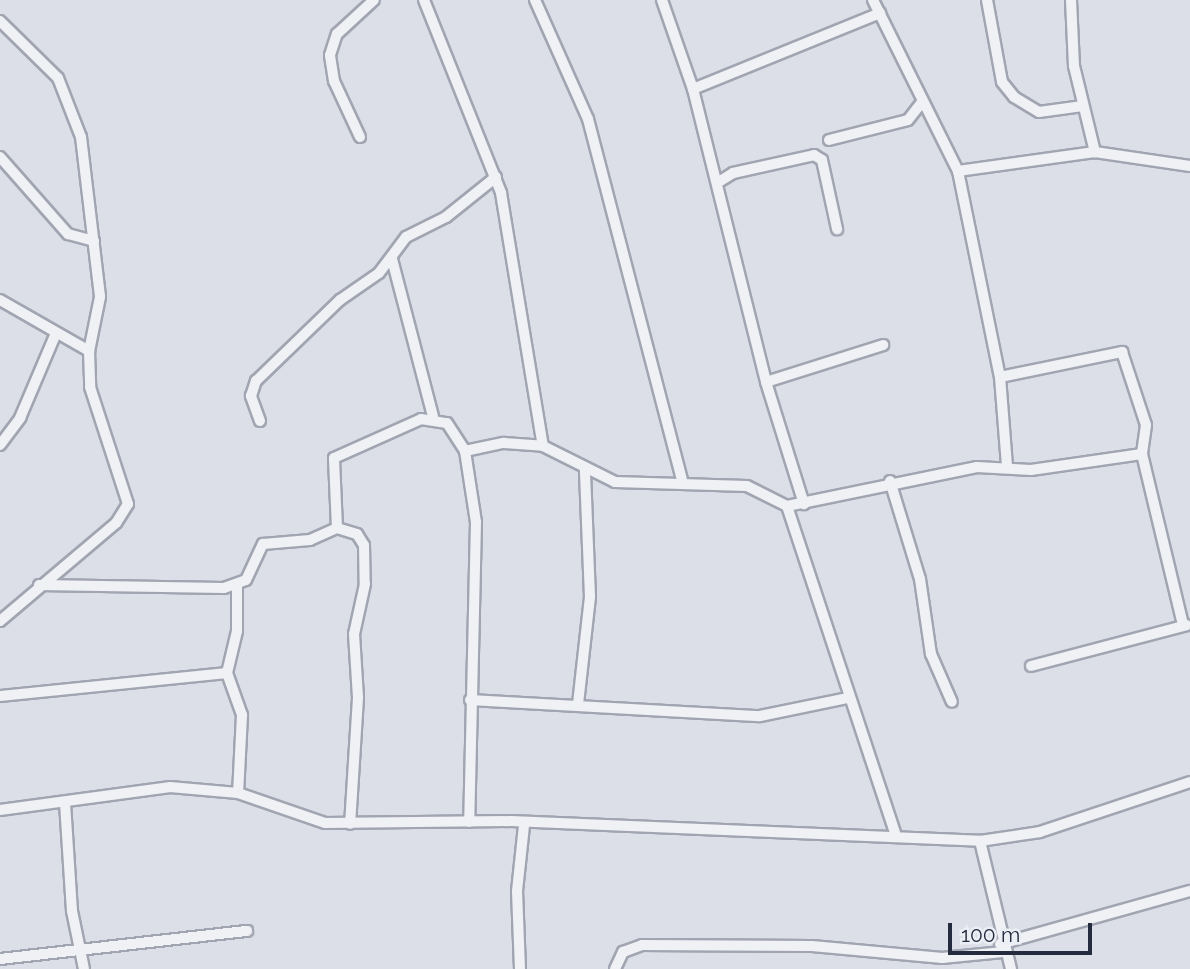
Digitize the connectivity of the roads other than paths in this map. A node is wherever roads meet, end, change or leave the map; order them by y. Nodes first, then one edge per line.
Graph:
1 (374, 0) edge
2 (424, 0) edge
3 (535, 0) edge
4 (662, 0) edge
5 (873, 0) edge
6 (987, 0) edge
7 (1071, 0) edge
8 (880, 13) junction
9 (0, 21) edge
10 (693, 89) junction
11 (922, 102) junction
12 (1083, 106) junction
13 (360, 136) dead end
14 (829, 140) dead end
15 (1095, 152) junction
16 (0, 157) edge
17 (1190, 166) edge
18 (958, 171) junction
19 (496, 177) junction
20 (717, 183) junction
21 (837, 229) dead end
22 (94, 241) junction
23 (392, 259) junction
24 (0, 300) edge
25 (56, 333) junction
26 (883, 345) dead end
27 (89, 351) junction
28 (1000, 377) junction
29 (766, 382) junction
30 (433, 416) junction
31 (260, 421) dead end
32 (0, 445) edge
33 (543, 446) junction
34 (465, 452) junction
35 (1142, 454) junction
36 (1007, 466) junction
37 (585, 471) junction
38 (682, 480) junction
39 (890, 481) junction
40 (804, 504) junction
41 (787, 506) junction
42 (337, 528) junction
43 (39, 585) junction
44 (237, 585) junction
45 (0, 621) edge
46 (1186, 625) edge
47 (1031, 666) dead end
48 (227, 673) junction
49 (0, 696) edge
50 (848, 698) junction
51 (470, 700) junction
52 (952, 702) dead end
53 (578, 704) junction
54 (1190, 782) edge
55 (238, 793) junction
56 (65, 803) junction
57 (0, 810) edge
58 (469, 821) junction
59 (350, 824) junction
60 (524, 826) junction
61 (895, 833) junction
62 (980, 841) junction
63 (1190, 891) edge
64 (247, 931) dead end
65 (79, 948) junction
66 (1002, 948) junction
67 (0, 960) edge
68 (83, 969) edge
69 (520, 969) edge
70 (615, 969) edge
71 (1011, 969) edge

1 - 13 street
2 - 19 street
3 - 38 street
4 - 10 street
5 - 8 street
6 - 12 street
7 - 12 street
8 - 10 street
8 - 11 street
9 - 22 street
10 - 20 street
11 - 14 street
11 - 18 street
12 - 15 street
15 - 17 street
15 - 18 street
16 - 22 street
18 - 28 street
19 - 23 street
19 - 33 street
20 - 21 street
20 - 29 street
22 - 27 street
23 - 30 street
23 - 31 street
24 - 25 street
25 - 27 street
25 - 32 street
26 - 29 street
27 - 43 street
28 - 35 street
28 - 36 street
29 - 40 street
30 - 34 street
30 - 42 street
33 - 34 street
33 - 37 street
34 - 51 street
35 - 36 street
35 - 46 street
36 - 39 street
37 - 38 street
37 - 53 street
38 - 41 street
39 - 40 street
39 - 52 street
40 - 41 street
41 - 50 street
42 - 44 street
42 - 59 street
43 - 44 street
43 - 45 street
44 - 48 street
46 - 47 street
48 - 49 street
48 - 55 street
50 - 53 street
50 - 61 street
51 - 53 street
51 - 58 street
54 - 62 street
55 - 56 street
55 - 59 street
56 - 57 street
56 - 65 street
58 - 59 street
58 - 60 street
60 - 61 street
60 - 69 street
61 - 62 street
62 - 66 street
63 - 66 street
64 - 65 street
65 - 67 street
65 - 68 street
66 - 70 street
66 - 71 street

